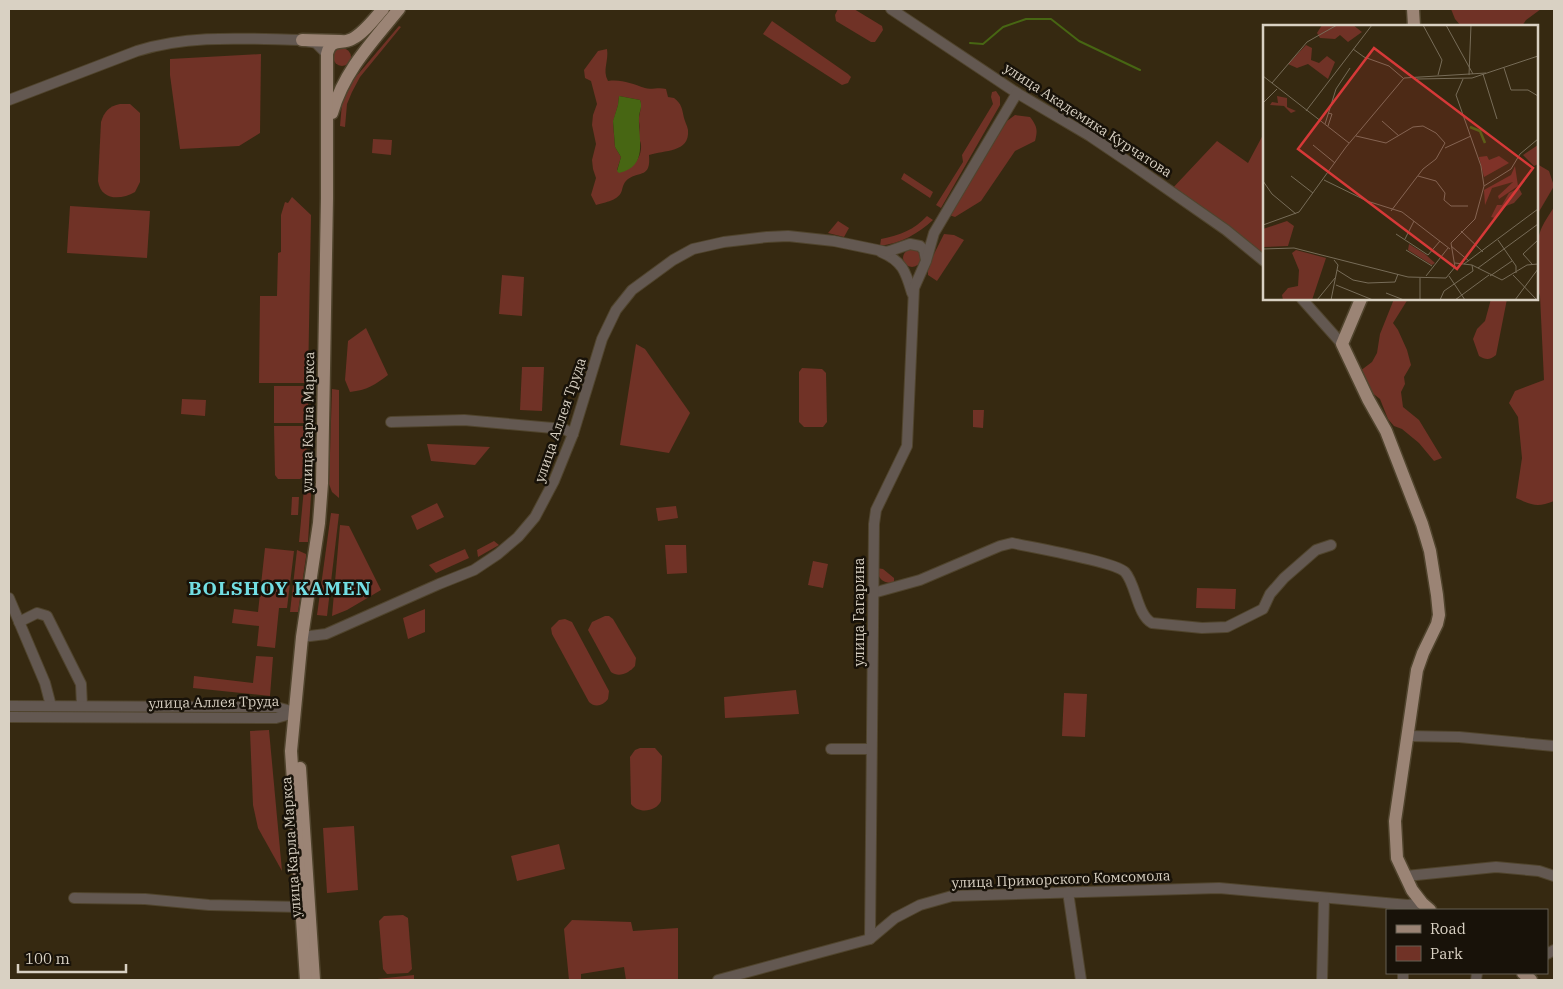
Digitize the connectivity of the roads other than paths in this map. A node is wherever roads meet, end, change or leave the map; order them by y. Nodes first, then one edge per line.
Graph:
1 (383, 9) edge
2 (399, 9) edge
3 (891, 9) edge
4 (1413, 9) edge
5 (1414, 25) edge
6 (302, 40) junction
7 (343, 41) junction
8 (327, 56) junction
9 (354, 65) junction
10 (1017, 94) junction
11 (9, 100) edge
12 (328, 130) junction
13 (934, 234) junction
14 (907, 245) junction
15 (879, 252) junction
16 (1263, 260) edge
17 (925, 263) junction
18 (902, 267) junction
19 (912, 293) junction
20 (1303, 300) edge
21 (1361, 300) edge
22 (1342, 344) junction
23 (392, 422) dead end
24 (572, 434) junction
25 (1331, 545) dead end
26 (873, 593) junction
27 (9, 598) edge
28 (19, 622) junction
29 (302, 637) junction
30 (9, 706) edge
31 (51, 706) junction
32 (82, 706) junction
33 (295, 712) junction
34 (9, 717) edge
35 (1407, 736) junction
36 (1554, 746) edge
37 (832, 749) dead end
38 (871, 749) junction
39 (1406, 876) junction
40 (1554, 876) edge
41 (1068, 892) junction
42 (74, 898) dead end
43 (1324, 898) junction
44 (1417, 905) edge
45 (301, 907) junction
46 (870, 939) junction
47 (306, 980) edge
48 (314, 980) edge
49 (718, 980) edge
50 (1082, 980) edge
51 (1322, 980) edge

1 - 7 main road
2 - 9 main road
3 - 10 street, улица Академика Курчатова
4 - 5 main road
6 - 7 main road
6 - 8 street
6 - 11 street
7 - 8 main road
7 - 9 main road
8 - 9 main road
8 - 12 main road
9 - 12 main road
10 - 13 street
10 - 16 street, улица Академика Курчатова
12 - 29 main road, улица Карла Маркса
13 - 14 street
13 - 17 street
14 - 15 street
14 - 17 street
14 - 18 street
15 - 18 street
15 - 24 street, улица Аллея Труда
17 - 18 street
17 - 19 street
18 - 19 street
19 - 26 street, улица Гагарина
20 - 22 street
21 - 22 main road
22 - 35 main road
23 - 24 street
24 - 29 street, улица Аллея Труда
25 - 26 street
26 - 38 street, улица Гагарина
27 - 28 street
28 - 31 street
28 - 32 street
29 - 33 main road, улица Карла Маркса
30 - 31 street, улица Аллея Труда
31 - 32 street, улица Аллея Труда
32 - 33 street, улица Аллея Труда
33 - 34 street, улица Аллея Труда
33 - 45 main road, улица Карла Маркса
33 - 48 main road, улица Карла Маркса
35 - 36 street
35 - 39 main road
37 - 38 street
38 - 46 street, улица Гагарина
39 - 40 street
39 - 44 main road
41 - 43 street, улица Приморского Комсомола
41 - 46 street, улица Приморского Комсомола
41 - 50 street
42 - 45 street
43 - 44 street, улица Приморского Комсомола
43 - 51 street
45 - 47 main road, улица Карла Маркса
46 - 49 street, улица Приморского Комсомола

